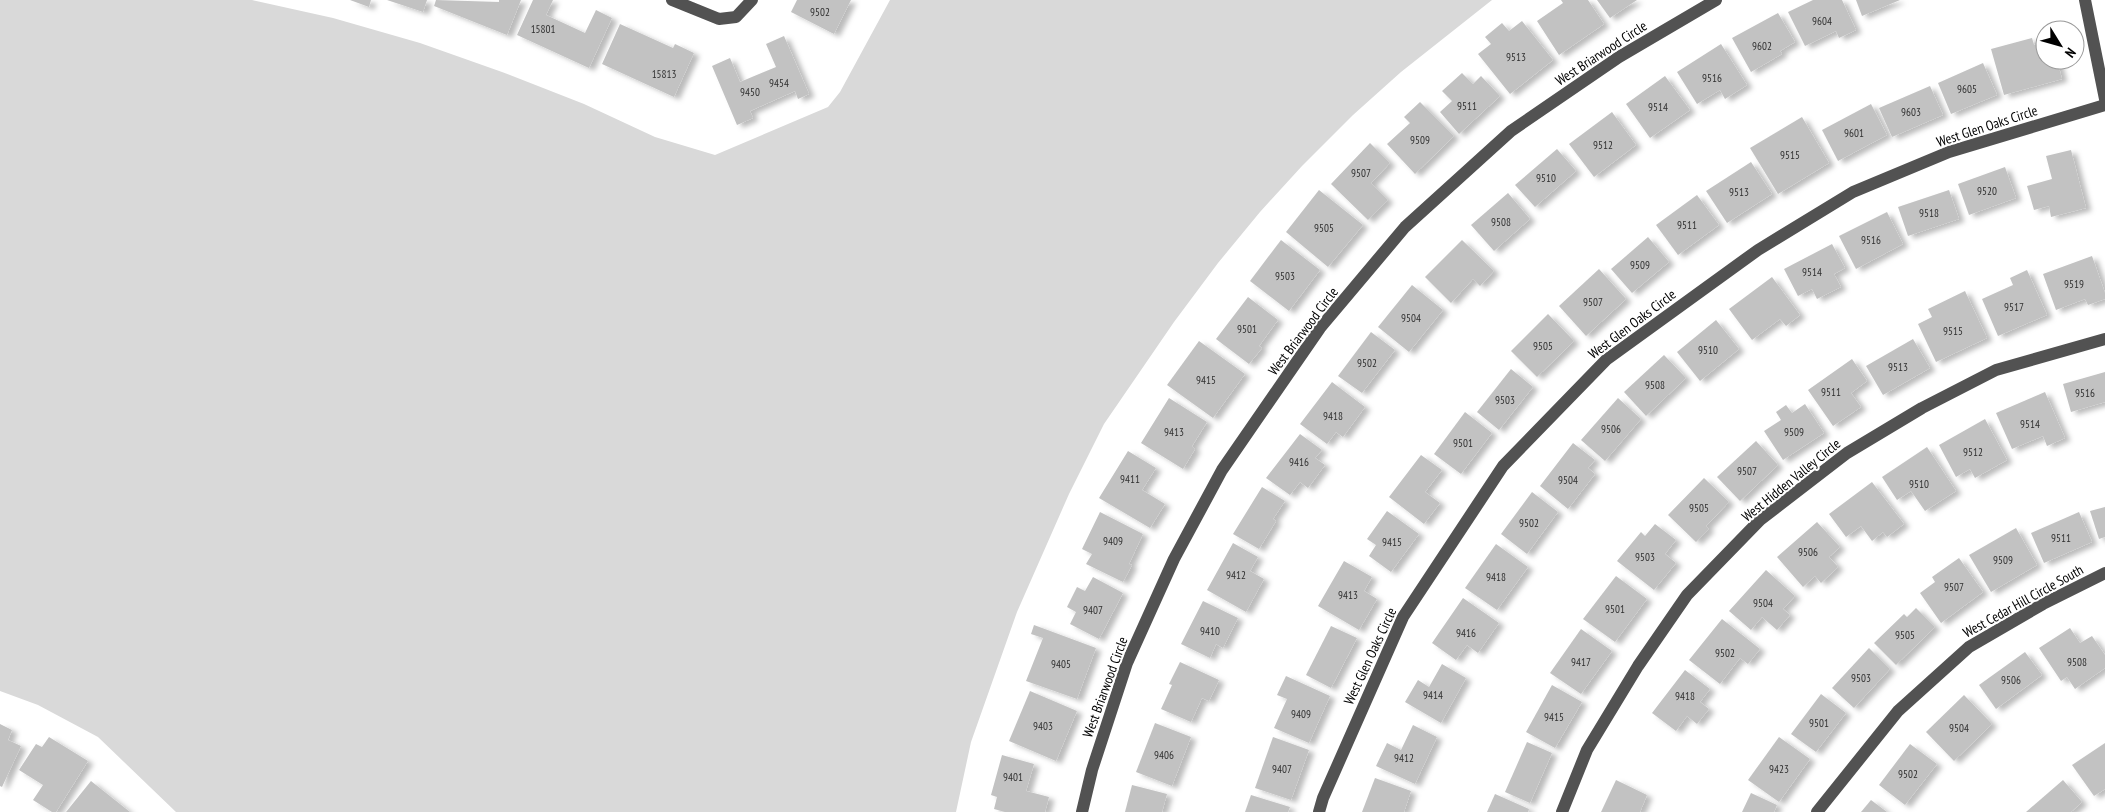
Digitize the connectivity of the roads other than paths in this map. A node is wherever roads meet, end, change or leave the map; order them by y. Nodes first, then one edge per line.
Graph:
1 (672, 0) edge
2 (752, 0) edge
3 (1716, 0) edge
4 (2085, 0) edge
5 (2105, 99) edge
6 (2105, 105) edge
7 (2105, 339) edge
8 (2105, 574) edge
9 (1082, 812) edge
10 (1319, 812) edge
11 (1562, 812) edge
12 (1818, 812) edge

1 - 2 street
3 - 9 street, West Briarwood Circle
4 - 5 street
6 - 10 street, West Glen Oaks Circle
7 - 11 street, West Hidden Valley Circle
8 - 12 street, West Cedar Hill Circle South

